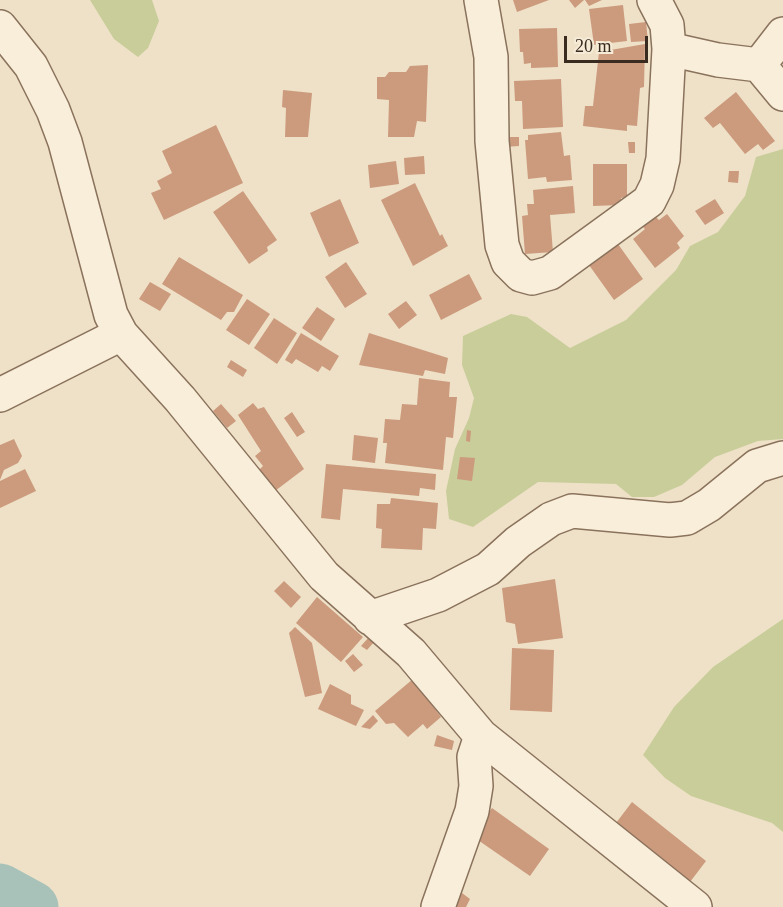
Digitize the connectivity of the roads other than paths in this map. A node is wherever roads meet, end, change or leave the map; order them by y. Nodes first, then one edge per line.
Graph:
1 (481, 0) edge
2 (654, 0) edge
3 (0, 27) edge
4 (783, 34) edge
5 (669, 49) junction
6 (759, 65) junction
7 (783, 94) edge
8 (121, 334) junction
9 (0, 395) edge
10 (783, 458) edge
11 (370, 618) junction
12 (481, 736) junction
13 (438, 907) edge
14 (695, 907) edge

1 - 5 street
2 - 5 street
3 - 8 street
4 - 6 street
5 - 6 street
6 - 7 street
8 - 9 street
8 - 11 street
10 - 11 street
11 - 12 street
12 - 13 street
12 - 14 street

